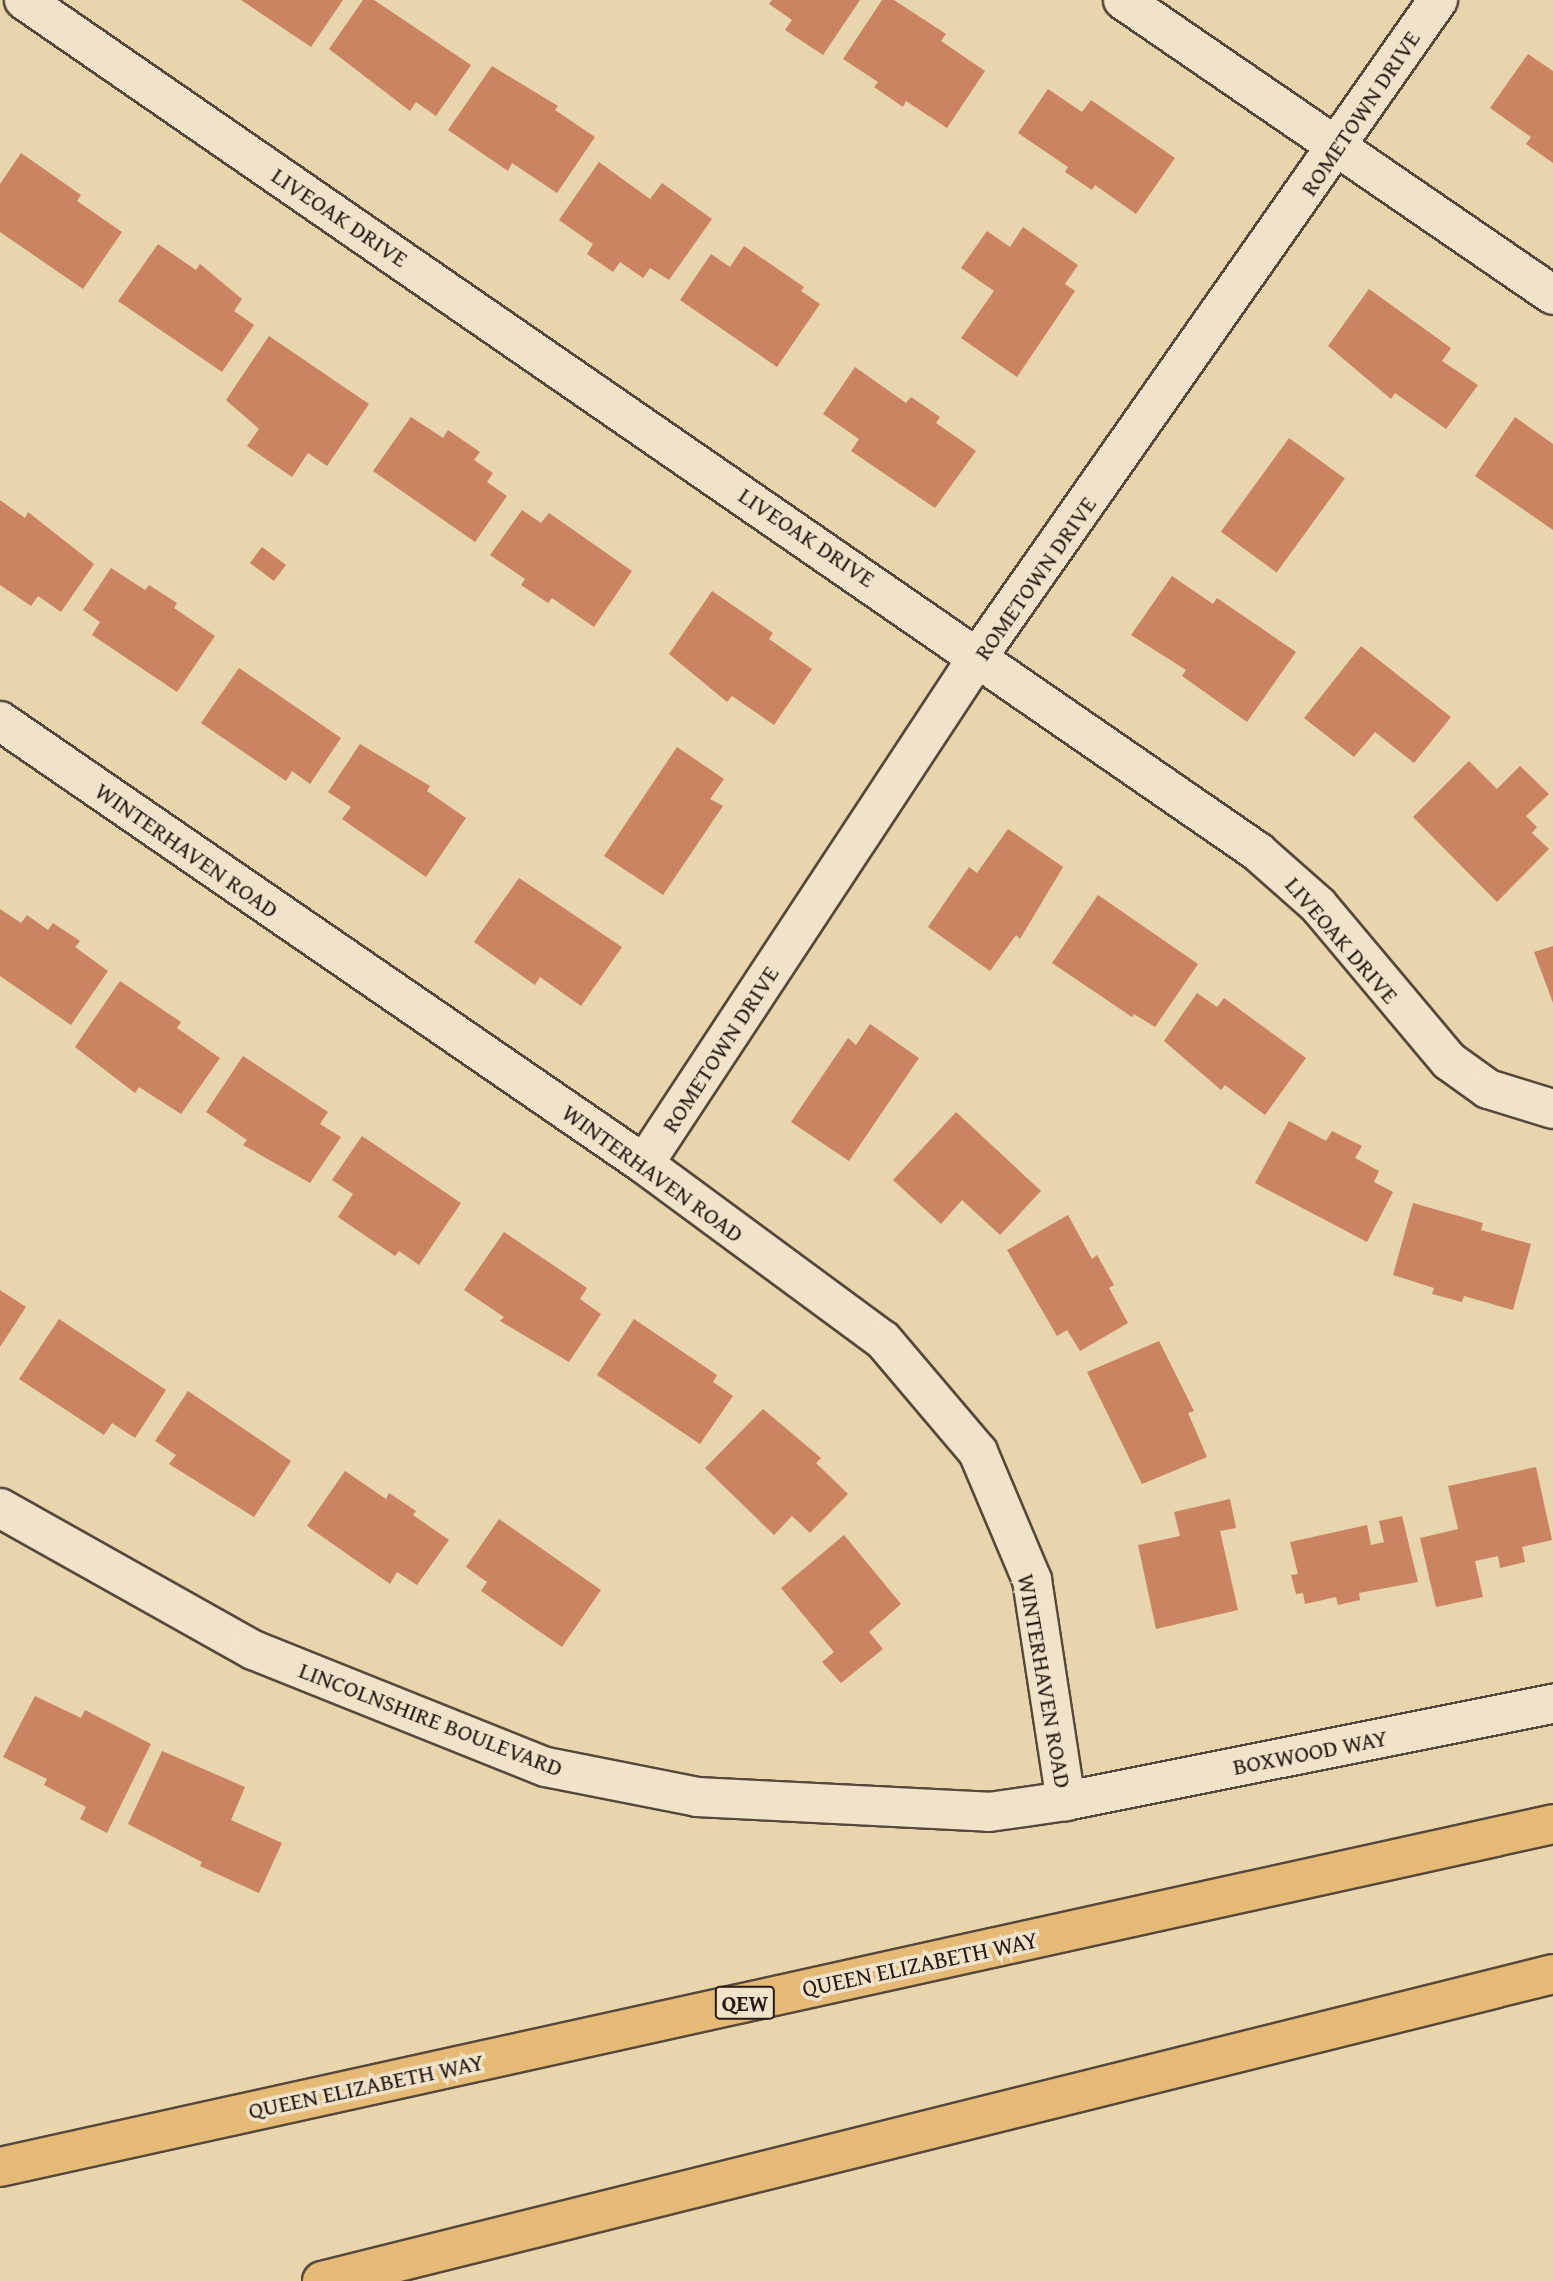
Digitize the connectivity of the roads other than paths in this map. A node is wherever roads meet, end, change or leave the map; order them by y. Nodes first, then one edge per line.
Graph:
1 (24, 0) edge
2 (1123, 0) edge
3 (1438, 0) edge
4 (1338, 148) junction
5 (1553, 295) edge
6 (979, 655) junction
7 (0, 721) edge
8 (1553, 1109) edge
9 (644, 1164) junction
10 (0, 1508) edge
11 (1553, 1704) edge
12 (1066, 1801) junction
13 (1553, 1824) edge
14 (1553, 1974) edge
15 (0, 2167) edge
16 (322, 2281) edge

1 - 6 street, LIVEOAK DRIVE
2 - 4 street
3 - 4 street, ROMETOWN DRIVE
4 - 5 street
4 - 6 street, ROMETOWN DRIVE
6 - 8 street, LIVEOAK DRIVE
6 - 9 street, ROMETOWN DRIVE
7 - 9 street, WINTERHAVEN ROAD
9 - 12 street, WINTERHAVEN ROAD
10 - 12 street, LINCOLNSHIRE BOULEVARD
11 - 12 street, BOXWOOD WAY
13 - 15 highway, QUEEN ELIZABETH WAY / QEW
14 - 16 highway

